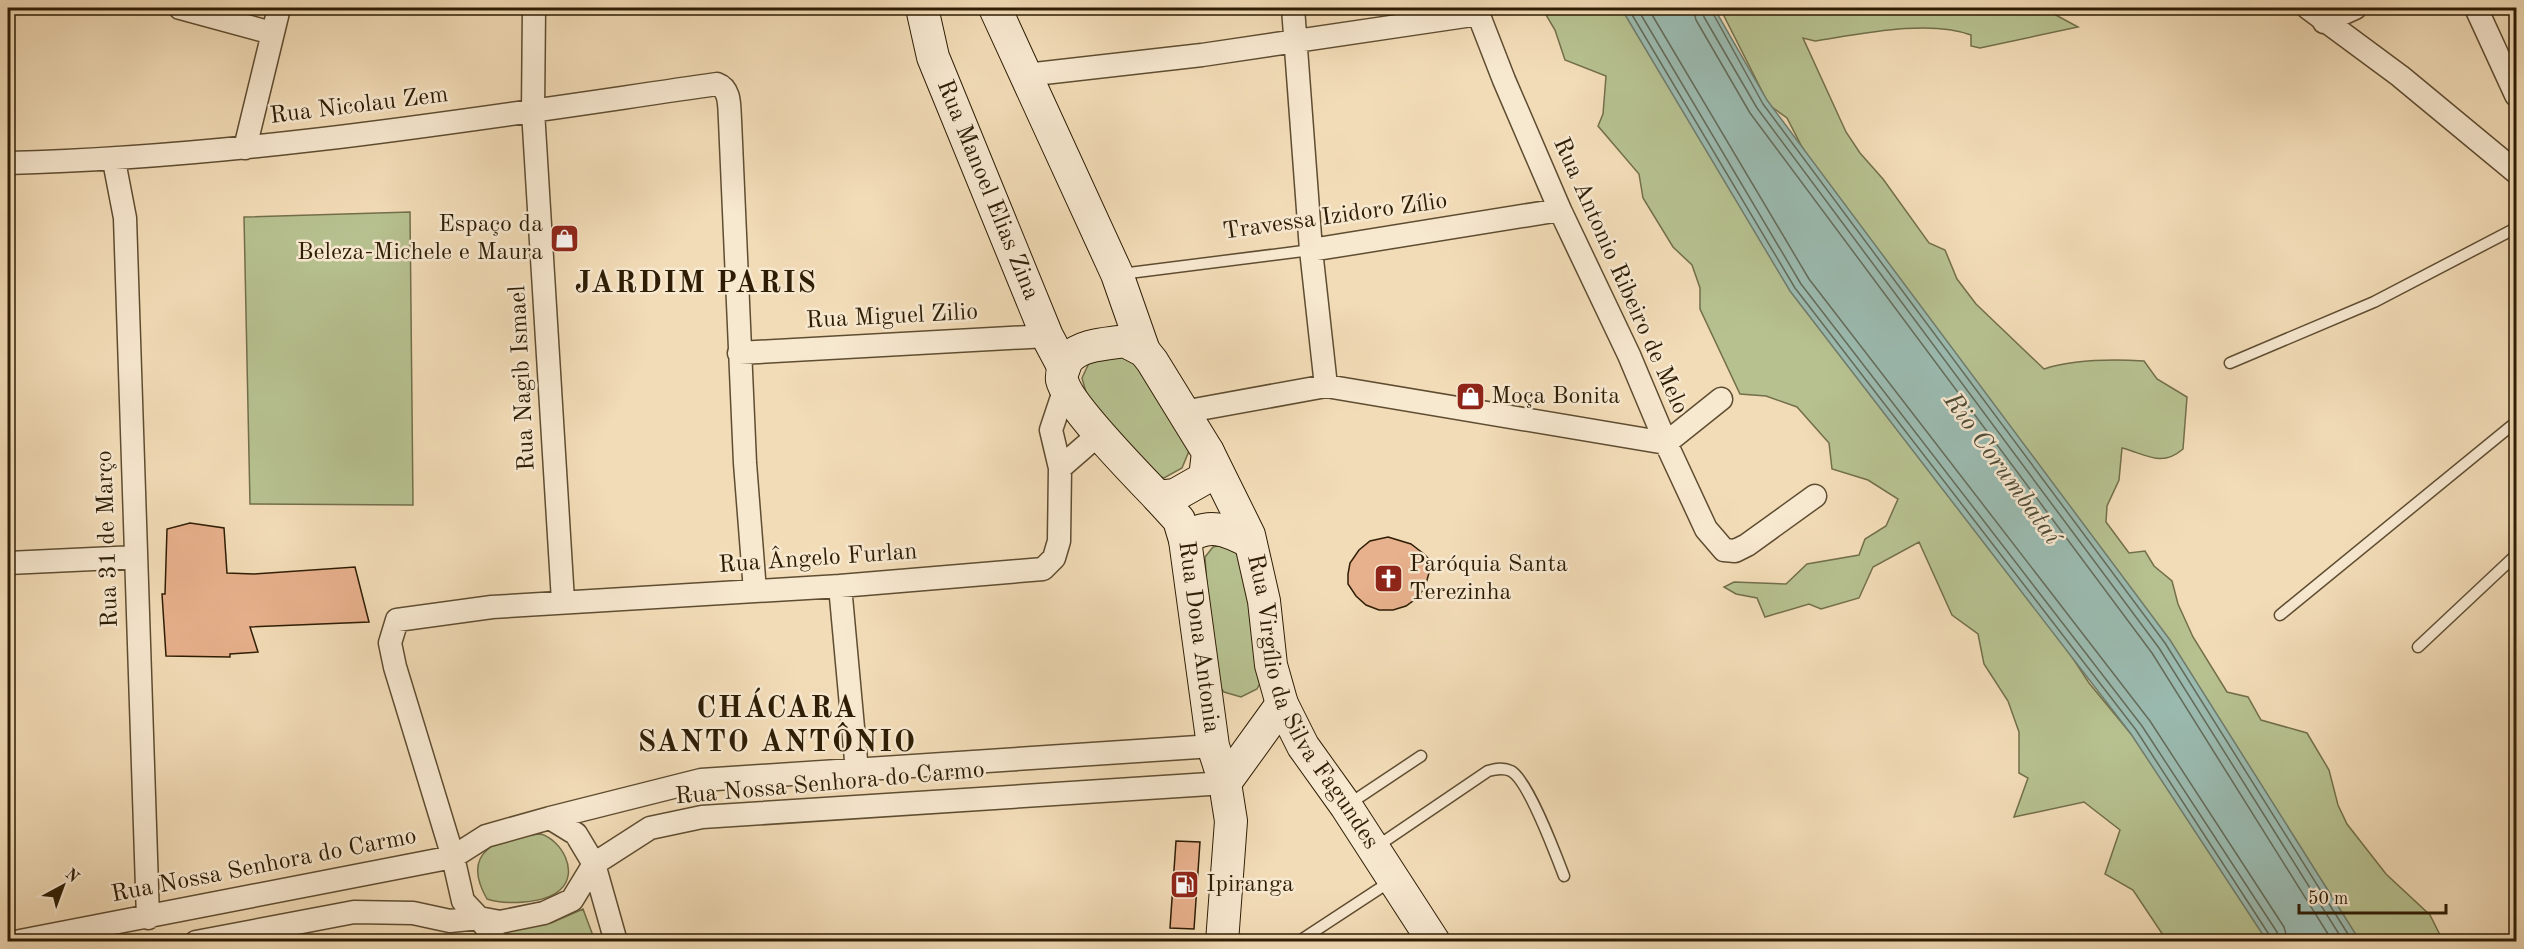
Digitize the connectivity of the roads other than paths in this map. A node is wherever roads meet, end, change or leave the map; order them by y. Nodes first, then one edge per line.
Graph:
1 (180, 8) edge
2 (279, 8) edge
3 (534, 8) edge
4 (922, 8) edge
5 (995, 8) edge
6 (1293, 8) edge
7 (2355, 8) edge
8 (2476, 8) edge
9 (1477, 11) edge
10 (2316, 15) edge
11 (272, 33) junction
12 (1296, 41) junction
13 (1026, 75) junction
14 (2517, 95) edge
15 (533, 111) junction
16 (245, 148) junction
17 (114, 160) junction
18 (8, 163) edge
19 (2517, 172) edge
20 (1560, 210) junction
21 (2517, 228) edge
22 (1311, 250) junction
23 (1117, 274) junction
24 (1047, 336) junction
25 (1144, 351) junction
26 (740, 353) junction
27 (2230, 363) dead end
28 (1065, 377) junction
29 (1326, 386) junction
30 (1721, 399) dead end
31 (1183, 412) junction
32 (2517, 422) edge
33 (1096, 429) junction
34 (1666, 443) junction
35 (1208, 453) junction
36 (1060, 468) junction
37 (1815, 495) dead end
38 (1158, 497) junction
39 (1185, 540) junction
40 (1250, 542) junction
41 (2517, 555) edge
42 (136, 557) junction
43 (8, 563) edge
44 (840, 586) junction
45 (755, 591) junction
46 (563, 601) junction
47 (2280, 615) dead end
48 (2418, 647) dead end
49 (1282, 704) junction
50 (1213, 746) junction
51 (1421, 756) dead end
52 (857, 771) junction
53 (1225, 783) junction
54 (1346, 806) junction
55 (550, 818) junction
56 (1373, 849) junction
57 (453, 856) junction
58 (594, 864) junction
59 (1564, 876) dead end
60 (1393, 879) junction
61 (148, 918) junction
62 (478, 918) junction
63 (44, 938) edge
64 (15, 942) edge
65 (196, 942) edge
66 (497, 942) edge
67 (616, 942) edge
68 (1222, 942) edge
69 (1298, 942) edge
70 (1434, 942) edge

1 - 11 street
2 - 11 street
3 - 15 street, Rua Nagib Ismael
4 - 24 street, Rua Manoel Elias Zina
5 - 13 street
6 - 12 street
7 - 10 street
8 - 14 street
9 - 12 street
9 - 20 street, Rua Antonio Ribeiro de Melo
10 - 19 street
11 - 16 street
12 - 13 street
12 - 22 street
13 - 23 street
15 - 16 street, Rua Nicolau Zem
15 - 26 street, Rua Nicolau Zem
15 - 46 street, Rua Nagib Ismael
16 - 17 street, Rua Nicolau Zem
17 - 18 street, Rua Nicolau Zem
17 - 42 street, Rua 31 de Março
20 - 22 street, Travessa Izidoro Zílio
20 - 34 street, Rua Antonio Ribeiro de Melo
21 - 27 lane
22 - 23 lane, Travessa Izidoro Zílio
22 - 29 street
23 - 25 street
24 - 26 street, Rua Miguel Zilio
24 - 28 street, Rua Manoel Elias Zina
25 - 28 street
25 - 31 street, Rua Virgílio da Silva Fagundes
26 - 45 street
28 - 33 street, Rua Manoel Elias Zina
28 - 36 street
29 - 31 street
29 - 34 street
30 - 34 street
31 - 35 street, Rua Virgílio da Silva Fagundes
32 - 47 lane
33 - 36 street
33 - 38 street, Rua Dona Antonia
34 - 37 street, Rua Antonio Ribeiro de Melo
35 - 38 street
35 - 40 street, Rua Virgílio da Silva Fagundes
36 - 44 street, Rua Ângelo Furlan
38 - 39 street, Rua Dona Antonia
39 - 40 street
39 - 50 street, Rua Dona Antonia
40 - 49 street, Rua Virgílio da Silva Fagundes
41 - 48 lane
42 - 43 street
42 - 61 street, Rua 31 de Março
44 - 45 street, Rua Ângelo Furlan
44 - 52 street
45 - 46 street, Rua Ângelo Furlan
46 - 57 street, Rua Ângelo Furlan
49 - 53 street
49 - 54 street, Rua Virgílio da Silva Fagundes
50 - 52 street, Rua Nossa Senhora do Carmo
50 - 53 street, Rua Dona Antonia
51 - 54 lane
52 - 55 street, Rua Nossa Senhora do Carmo
53 - 58 street, Rua Nossa Senhora do Carmo
53 - 68 street, Rua Dona Antonia
54 - 56 street, Rua Virgílio da Silva Fagundes
55 - 57 street
55 - 58 street
56 - 59 lane
56 - 60 street, Rua Virgílio da Silva Fagundes
57 - 61 street, Rua Nossa Senhora do Carmo
57 - 62 street
58 - 62 street
58 - 67 street
60 - 69 lane
60 - 70 street, Rua Virgílio da Silva Fagundes
61 - 63 street, Rua Nossa Senhora do Carmo
62 - 65 street
62 - 66 street
63 - 64 street, Rua Nossa Senhora do Carmo

